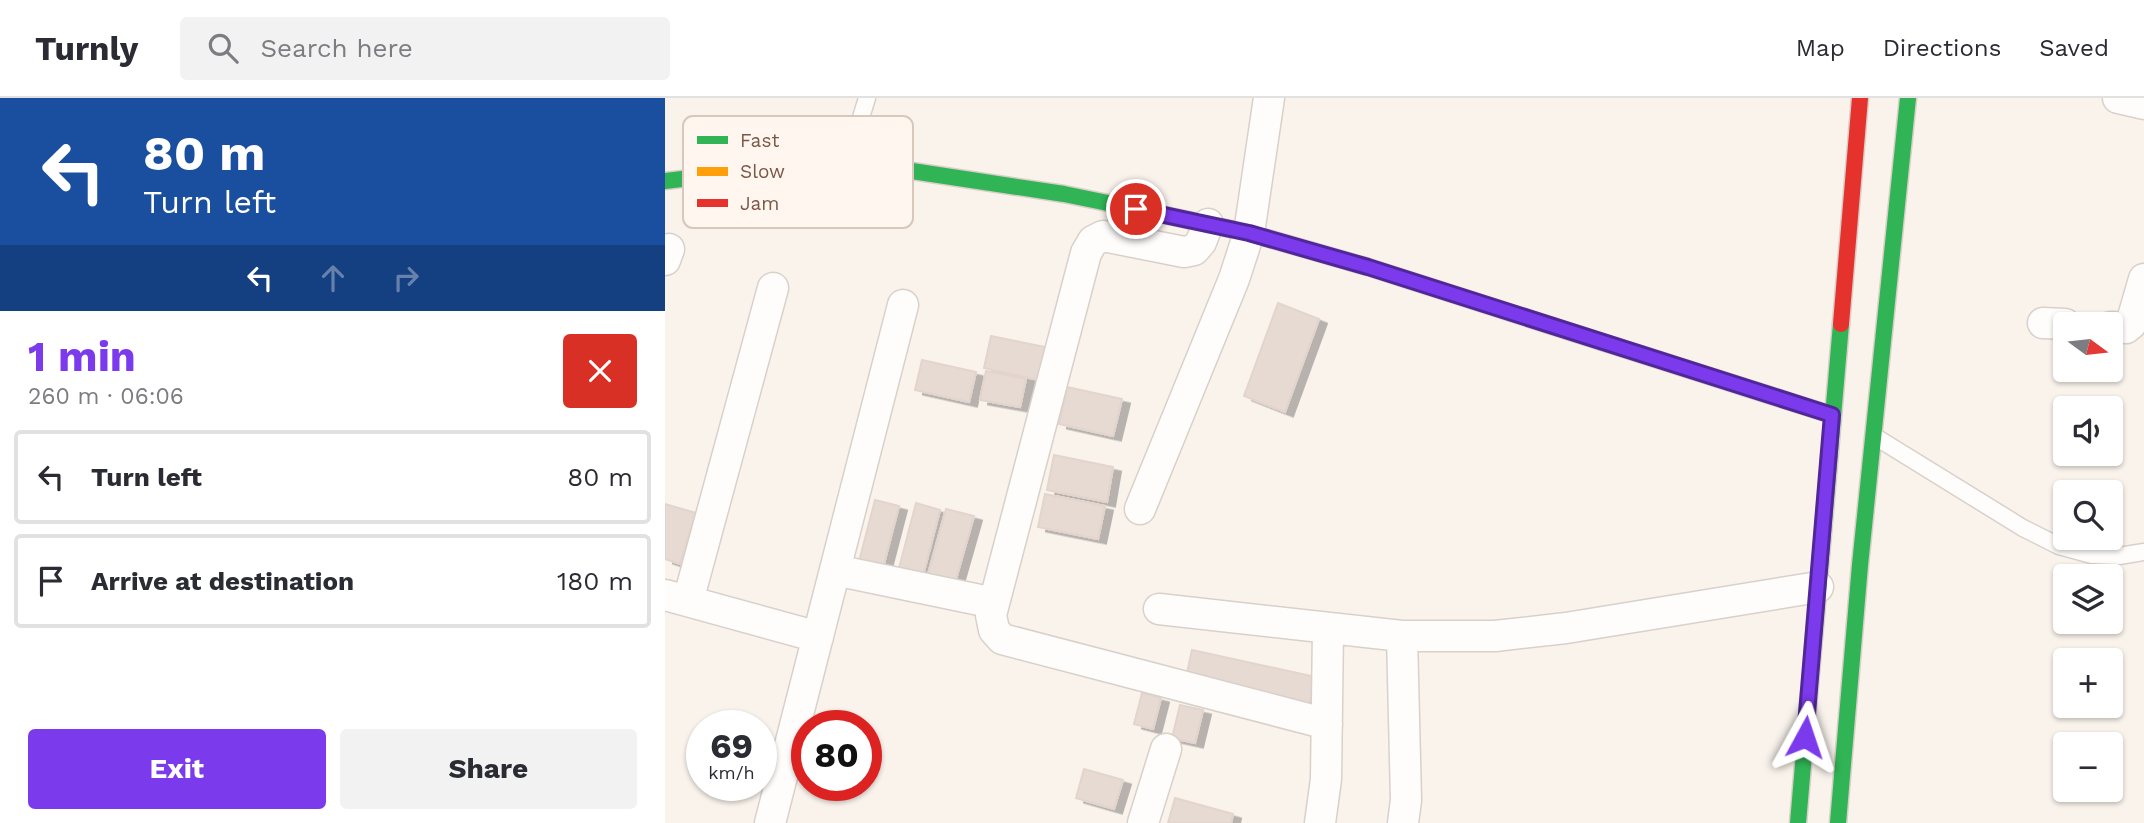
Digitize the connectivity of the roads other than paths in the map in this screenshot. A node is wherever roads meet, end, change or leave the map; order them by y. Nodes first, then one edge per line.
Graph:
1 (867, 98) edge
2 (1269, 98) edge
3 (1860, 98) edge
4 (1908, 98) edge
5 (2118, 98) edge
6 (2144, 104) edge
7 (862, 116) edge
8 (913, 171) edge
9 (683, 179) edge
10 (665, 181) edge
11 (1208, 225) junction
12 (1249, 233) junction
13 (2144, 279) edge
14 (773, 288) dead end
15 (903, 305) dead end
16 (2123, 328) edge
17 (1832, 415) junction
18 (1873, 436) junction
19 (1140, 509) dead end
20 (2144, 552) edge
21 (835, 570) junction
22 (1818, 587) junction
23 (677, 598) edge
24 (994, 603) junction
25 (1159, 609) dead end
26 (1328, 629) junction
27 (1402, 636) junction
28 (818, 637) junction
29 (1327, 724) junction
30 (1166, 749) dead end
31 (1818, 818) edge
32 (770, 823) edge
33 (1143, 823) edge
34 (1320, 823) edge
35 (1403, 823) edge

1 - 7 lane
2 - 12 street
3 - 17 main road
4 - 18 main road
5 - 6 street
8 - 11 main road
9 - 10 main road
11 - 12 main road
11 - 24 street
12 - 17 main road
12 - 19 street
13 - 16 street
14 - 23 street
15 - 21 street
17 - 22 main road
18 - 20 lane
18 - 31 main road
21 - 24 street
21 - 28 street
22 - 27 street
22 - 31 main road
23 - 28 street
24 - 29 street
25 - 26 street
26 - 27 street
26 - 29 street
27 - 35 street
28 - 32 street
29 - 34 street
30 - 33 street

